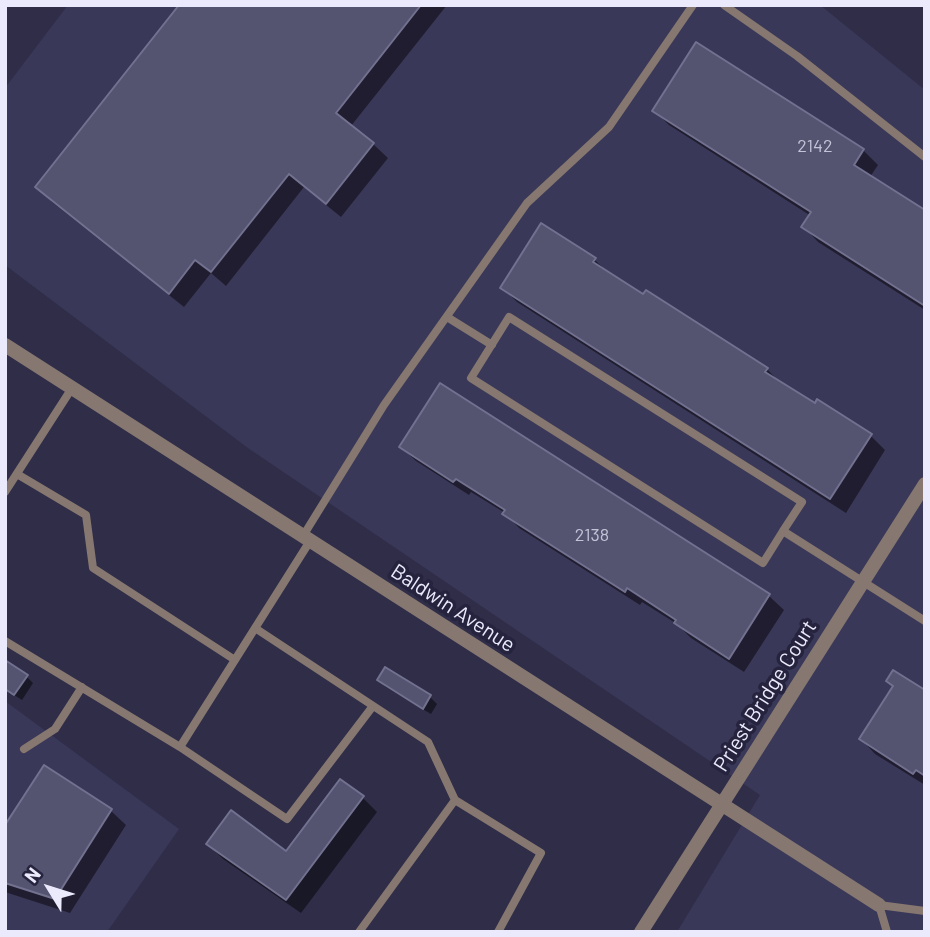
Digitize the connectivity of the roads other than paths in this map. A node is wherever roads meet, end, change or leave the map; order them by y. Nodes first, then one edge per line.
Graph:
1 (694, 5) edge
2 (724, 5) edge
3 (925, 157) edge
4 (447, 317) junction
5 (5, 345) edge
6 (492, 345) junction
7 (72, 388) junction
8 (17, 474) junction
9 (925, 484) edge
10 (5, 492) edge
11 (783, 531) junction
12 (307, 539) junction
13 (863, 581) junction
14 (925, 621) edge
15 (256, 628) junction
16 (5, 640) edge
17 (235, 660) junction
18 (82, 687) junction
19 (373, 706) junction
20 (180, 747) junction
21 (24, 749) dead end
22 (455, 800) junction
23 (721, 804) junction
24 (880, 905) junction
25 (925, 911) edge
26 (359, 932) edge
27 (498, 932) edge
28 (641, 932) edge
29 (887, 932) edge

1 - 4 lane
2 - 3 lane
4 - 6 lane
4 - 12 lane
5 - 7 street, Baldwin Avenue
6 - 11 lane
6 - 11 lane
7 - 8 lane
7 - 12 street, Baldwin Avenue
8 - 10 lane
8 - 17 lane
9 - 13 street, Priest Bridge Court
11 - 13 lane
12 - 15 lane
12 - 23 street, Baldwin Avenue
13 - 14 lane
13 - 23 street, Priest Bridge Court
15 - 17 lane
15 - 19 lane
16 - 18 lane
17 - 20 lane
18 - 20 lane
18 - 21 lane
19 - 20 lane
19 - 22 lane
22 - 26 lane
22 - 27 lane
23 - 24 street, Baldwin Avenue
23 - 28 street, Priest Bridge Court
24 - 25 lane
24 - 29 lane

